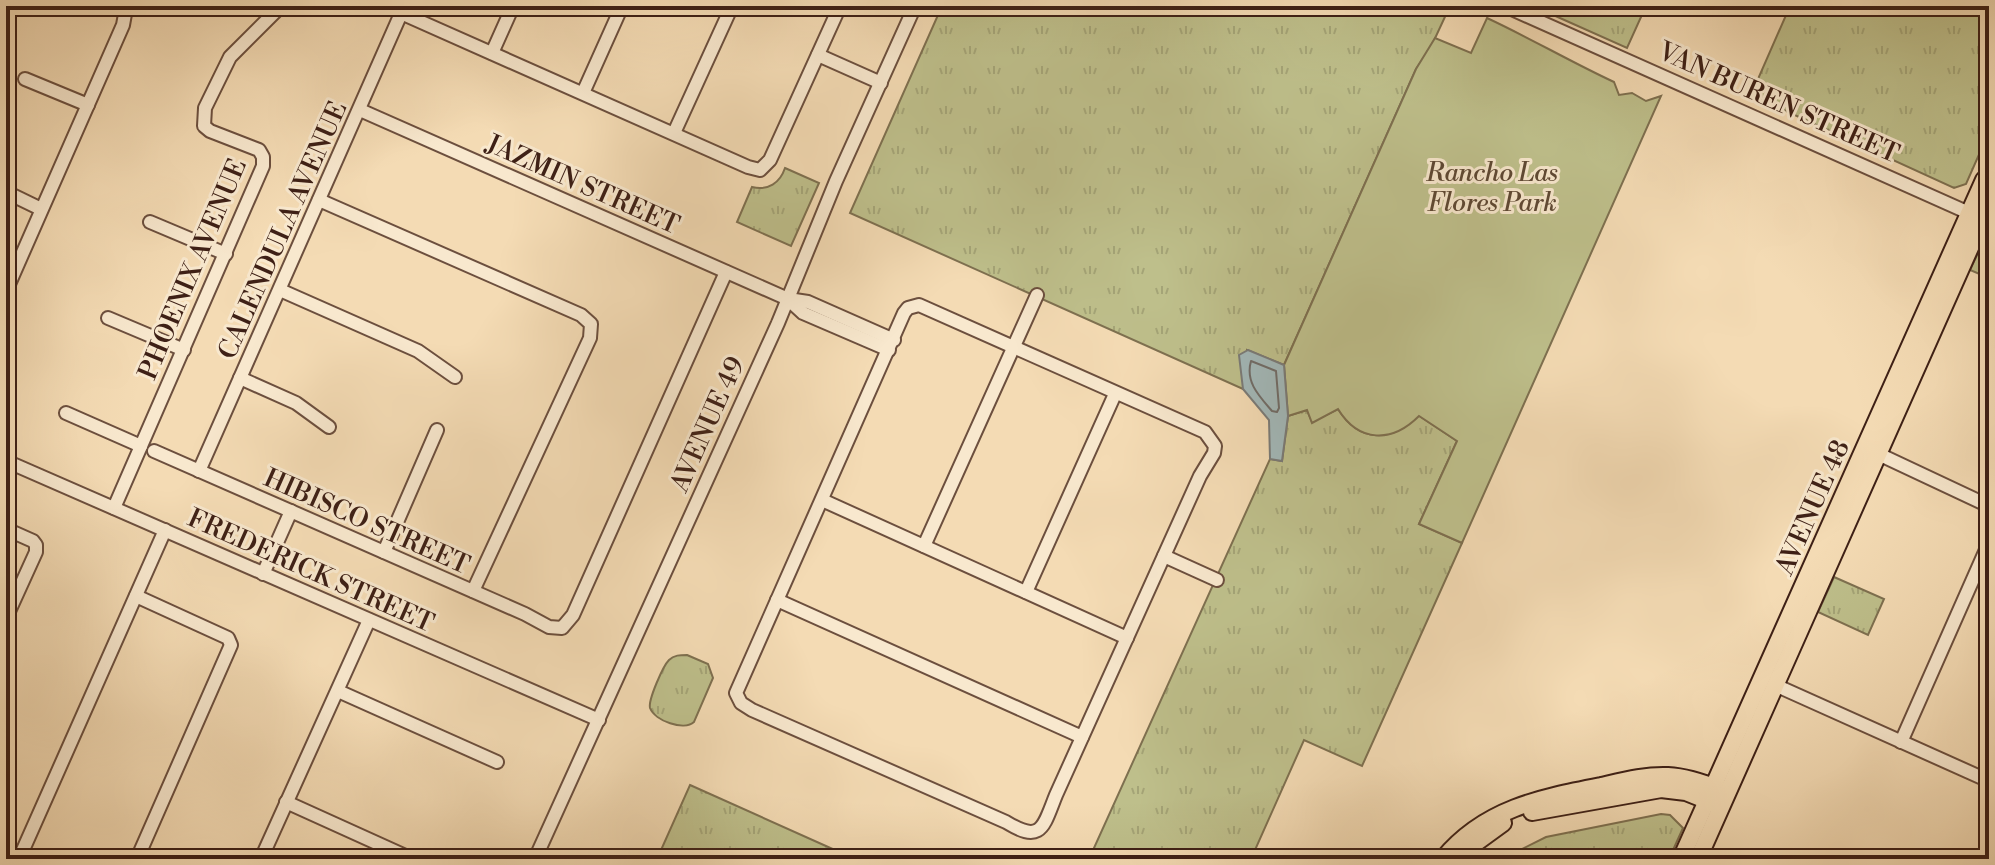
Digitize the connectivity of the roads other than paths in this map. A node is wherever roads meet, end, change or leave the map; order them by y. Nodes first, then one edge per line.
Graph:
1 (281, 6) edge
2 (513, 6) edge
3 (622, 6) edge
4 (732, 6) edge
5 (840, 6) edge
6 (915, 6) edge
7 (1505, 6) edge
8 (121, 10) edge
9 (402, 10) edge
10 (492, 53) junction
11 (818, 55) junction
12 (25, 79) dead end
13 (881, 83) junction
14 (583, 93) junction
15 (88, 105) junction
16 (360, 110) junction
17 (674, 133) junction
18 (1989, 175) edge
19 (6, 192) edge
20 (319, 200) junction
21 (41, 209) junction
22 (1982, 215) edge
23 (150, 222) dead end
24 (226, 254) junction
25 (726, 272) junction
26 (280, 290) junction
27 (6, 291) edge
28 (1037, 295) dead end
29 (788, 299) junction
30 (108, 318) dead end
31 (891, 345) junction
32 (1013, 348) junction
33 (184, 350) junction
34 (455, 377) dead end
35 (240, 378) junction
36 (1115, 394) junction
37 (66, 413) dead end
38 (329, 427) dead end
39 (437, 430) dead end
40 (147, 449) junction
41 (1871, 451) junction
42 (6, 461) edge
43 (199, 471) junction
44 (822, 500) junction
45 (1989, 506) edge
46 (114, 508) junction
47 (291, 511) junction
48 (6, 529) edge
49 (165, 530) junction
50 (1989, 543) edge
51 (924, 546) junction
52 (384, 552) junction
53 (1164, 556) junction
54 (263, 574) junction
55 (1809, 574) junction
56 (1217, 580) dead end
57 (473, 591) junction
58 (1026, 592) junction
59 (136, 596) junction
60 (777, 600) junction
61 (6, 618) edge
62 (369, 620) junction
63 (1127, 638) junction
64 (1775, 685) junction
65 (338, 691) junction
66 (599, 720) junction
67 (1082, 737) junction
68 (1901, 742) junction
69 (497, 762) dead end
70 (1989, 781) edge
71 (1717, 796) junction
72 (286, 802) junction
73 (19, 859) edge
74 (137, 859) edge
75 (261, 859) edge
76 (412, 859) edge
77 (535, 859) edge
78 (1443, 859) edge
79 (1458, 859) edge
80 (1681, 859) edge
81 (1698, 859) edge

1 - 24 street, PHOENIX AVENUE
2 - 10 street
3 - 14 street
4 - 17 street
5 - 11 street
6 - 13 street, AVENUE 49
7 - 22 street, VAN BUREN STREET
8 - 15 street
9 - 10 street
9 - 16 street, CALENDULA AVENUE
10 - 14 street
11 - 13 street
11 - 17 street
12 - 15 street
13 - 29 street, AVENUE 49
14 - 17 street
15 - 21 street
16 - 20 street, CALENDULA AVENUE
16 - 25 street, JAZMIN STREET
18 - 22 main road, AVENUE 48
19 - 21 street
20 - 26 street, CALENDULA AVENUE
20 - 57 street
21 - 27 street
22 - 41 main road, AVENUE 48
23 - 24 street
24 - 33 street, PHOENIX AVENUE
25 - 29 street, JAZMIN STREET
25 - 57 street, HIBISCO STREET
26 - 34 street
26 - 35 street, CALENDULA AVENUE
28 - 32 street
29 - 31 street, JAZMIN STREET
29 - 66 street, AVENUE 49
30 - 33 street
31 - 32 street
31 - 44 street
32 - 36 street
32 - 51 street
33 - 40 street, PHOENIX AVENUE
35 - 38 street
35 - 43 street, CALENDULA AVENUE
36 - 53 street
36 - 58 street
37 - 40 street, HIBISCO STREET
39 - 52 street
40 - 43 street, HIBISCO STREET
40 - 46 street, PHOENIX AVENUE
41 - 45 street
41 - 55 main road, AVENUE 48
41 - 64 main road, AVENUE 48
42 - 46 street, FREDERICK STREET
43 - 47 street, HIBISCO STREET
44 - 51 street
44 - 60 street
46 - 49 street, FREDERICK STREET
47 - 52 street, HIBISCO STREET
47 - 54 street
48 - 61 street
49 - 54 street, FREDERICK STREET
49 - 59 street
50 - 68 street
51 - 58 street
52 - 57 street, HIBISCO STREET
53 - 56 street
53 - 63 street
54 - 62 street, FREDERICK STREET
55 - 64 main road
55 - 71 main road, AVENUE 48
58 - 63 street
59 - 73 street
59 - 74 street
60 - 67 street
60 - 67 street
62 - 65 street
62 - 66 street, FREDERICK STREET
63 - 67 street
64 - 68 street
64 - 71 main road, AVENUE 48
65 - 69 street
65 - 72 street
66 - 77 street, AVENUE 49
68 - 70 street
71 - 78 main road
71 - 79 main road
71 - 80 main road, AVENUE 48
71 - 81 main road, AVENUE 48
72 - 75 street
72 - 76 street

